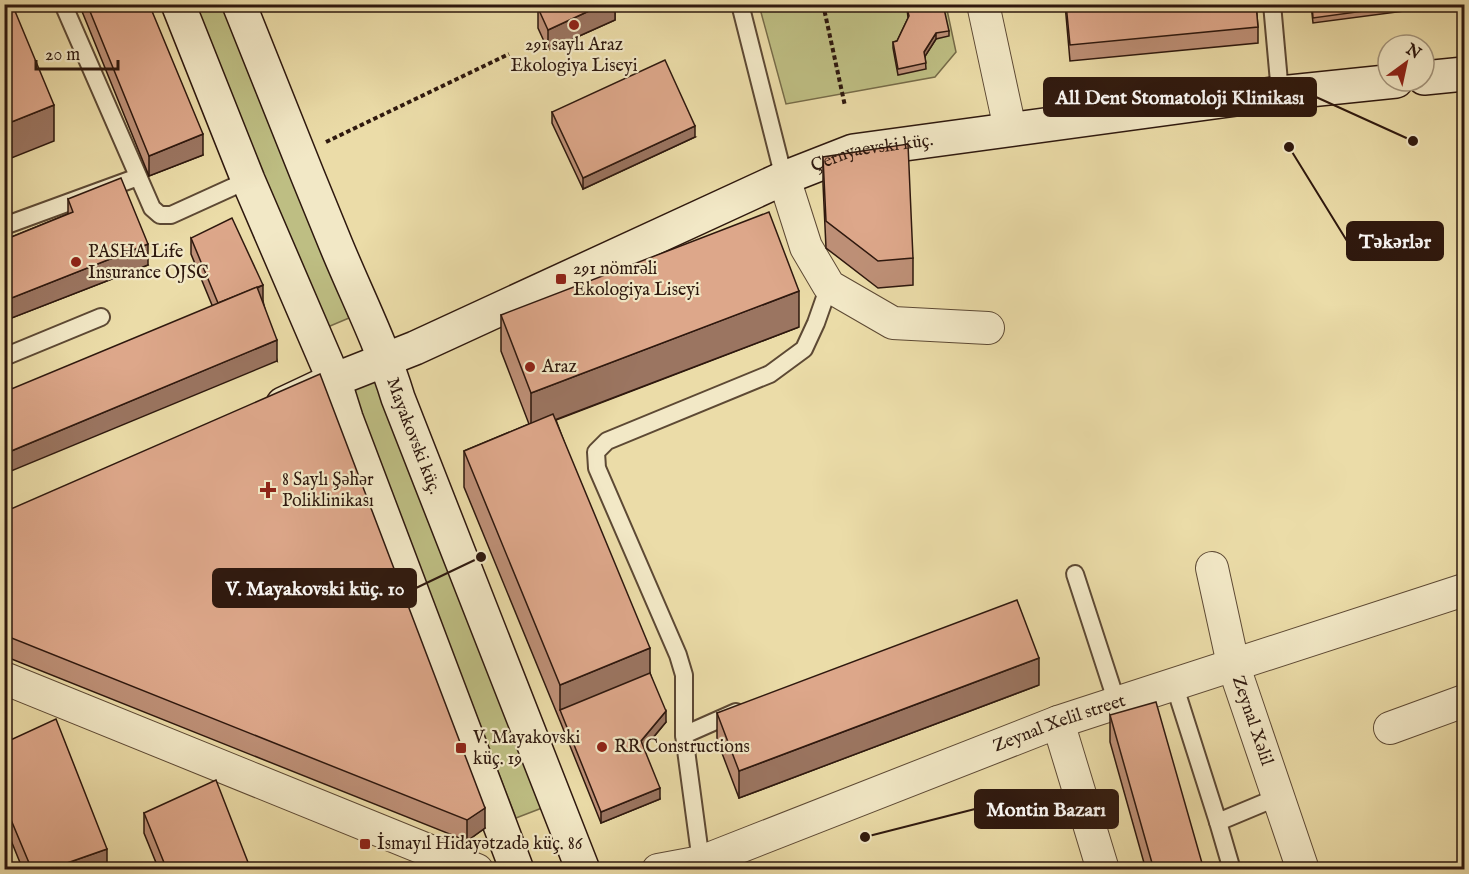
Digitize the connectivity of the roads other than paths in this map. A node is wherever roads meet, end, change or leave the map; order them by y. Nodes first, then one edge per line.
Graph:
1 (63, 4) edge
2 (178, 4) edge
3 (239, 4) edge
4 (740, 4) edge
5 (983, 4) edge
6 (1272, 4) edge
7 (1464, 74) edge
8 (1436, 77) edge
9 (1376, 83) edge
10 (1280, 93) junction
11 (1010, 129) junction
12 (138, 177) junction
13 (784, 178) junction
14 (248, 180) junction
15 (4, 226) edge
16 (829, 286) junction
17 (101, 317) dead end
18 (988, 328) dead end
19 (4, 357) edge
20 (386, 359) junction
21 (334, 381) junction
22 (256, 417) edge
23 (1212, 568) dead end
24 (1075, 574) dead end
25 (1464, 590) edge
26 (1233, 664) junction
27 (4, 678) edge
28 (1174, 684) junction
29 (1464, 701) edge
30 (1117, 703) junction
31 (755, 704) edge
32 (1058, 722) junction
33 (1390, 728) dead end
34 (684, 735) junction
35 (1278, 797) junction
36 (1218, 822) junction
37 (701, 862) junction
38 (477, 870) edge
39 (517, 870) edge
40 (583, 870) edge
41 (658, 870) edge
42 (1103, 870) edge
43 (1232, 870) edge
44 (1303, 870) edge

1 - 12 lane
2 - 14 street
3 - 20 street, Mayakovski küç.
4 - 13 lane
5 - 11 street
6 - 10 lane
7 - 8 street
9 - 10 street, Çernyaevski küç.
10 - 11 street, Çernyaevski küç.
11 - 13 street, Çernyaevski küç.
12 - 14 lane
12 - 15 lane
13 - 16 street
13 - 20 street, Çernyaevski küç.
14 - 21 street
16 - 18 street
16 - 34 lane
17 - 19 lane
20 - 21 street, Çernyaevski küç.
20 - 40 street, Mayakovski küç.
21 - 22 street, Çernyaevski küç.
21 - 39 street
23 - 26 street, Zeynal Xəlil
24 - 30 lane
25 - 26 street, Zeynal Xelil street
26 - 28 street, Zeynal Xelil street
26 - 35 street, Zeynal Xəlil
27 - 38 street
28 - 30 street, Zeynal Xelil street
28 - 36 lane
29 - 33 street
30 - 32 street, Zeynal Xelil street
31 - 34 lane
32 - 37 street, Zeynal Xelil street
32 - 42 street
34 - 37 lane
35 - 36 lane
35 - 44 street, Zeynal Xəlil
36 - 43 lane
37 - 41 street, Zeynal Xelil street

